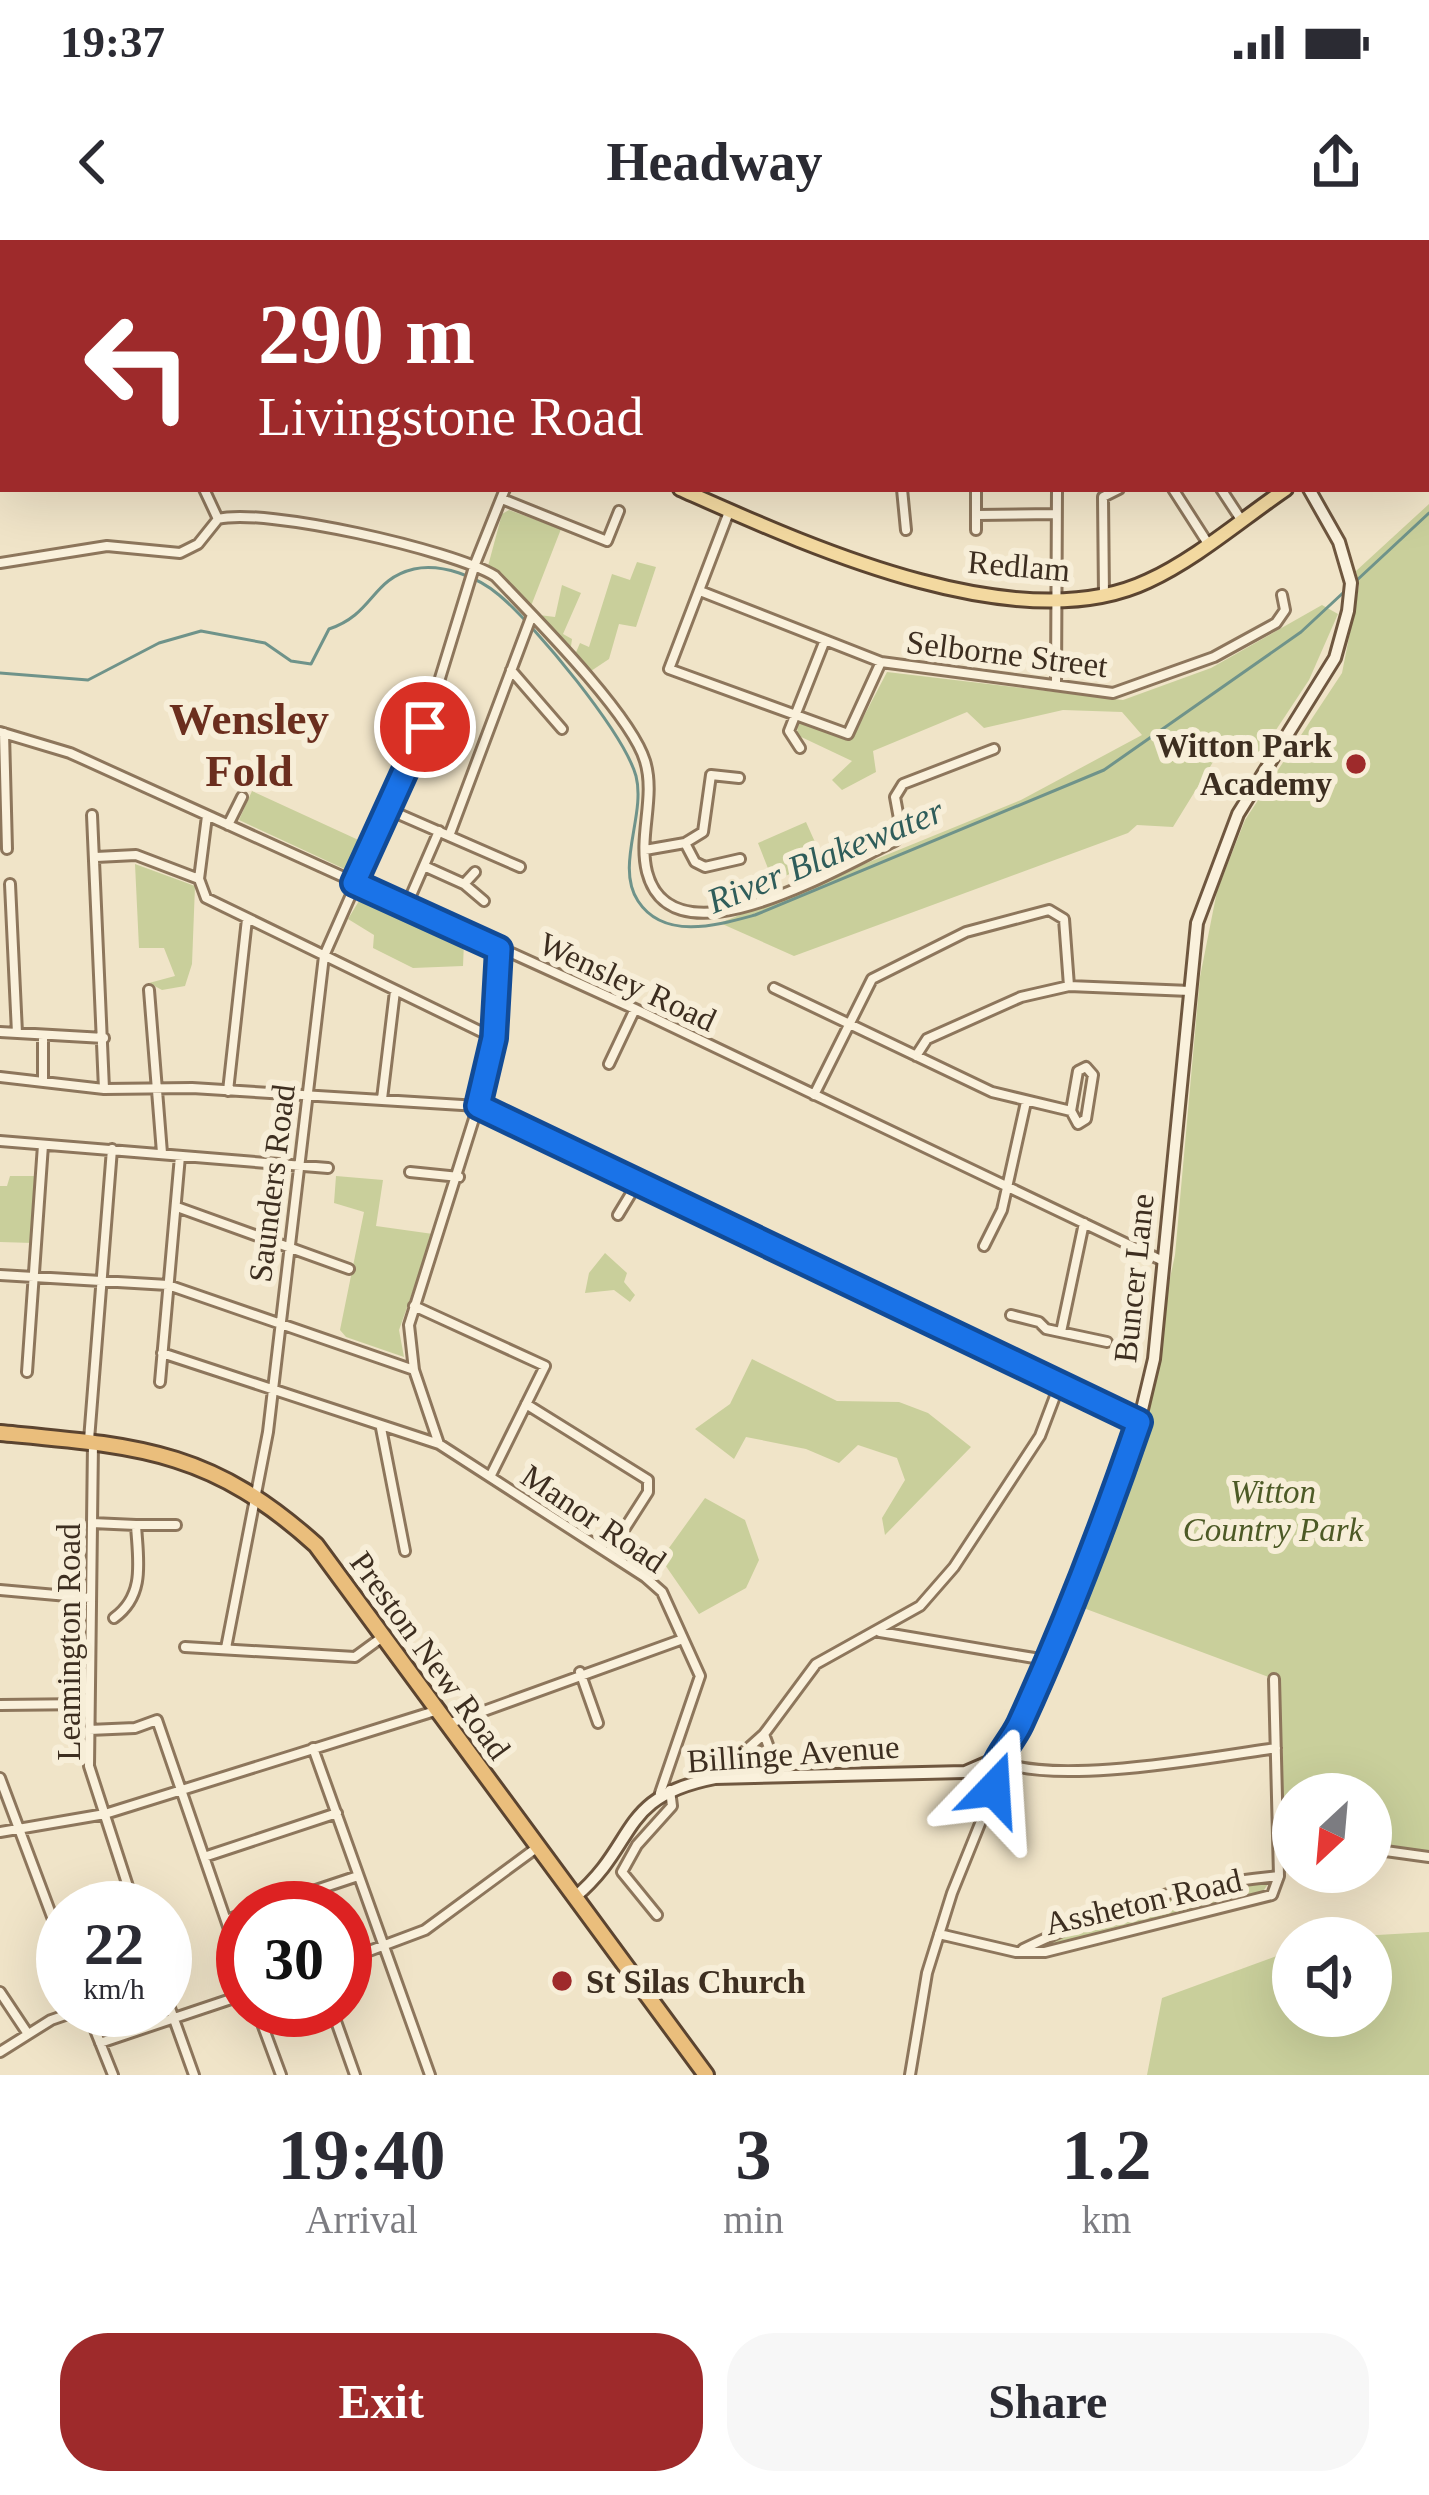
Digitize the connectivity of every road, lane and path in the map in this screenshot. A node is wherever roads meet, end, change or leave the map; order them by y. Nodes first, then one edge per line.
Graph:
1 (205, 492) edge
2 (687, 492) edge
3 (902, 492) edge
4 (976, 492) edge
5 (1057, 492) edge
6 (1112, 492) edge
7 (1175, 492) edge
8 (1223, 492) edge
9 (1281, 492) edge
10 (1311, 492) edge
11 (503, 494) edge
12 (619, 511) dead end
13 (729, 511) junction
14 (1056, 514) junction
15 (977, 515) junction
16 (1240, 518) junction
17 (218, 519) junction
18 (906, 530) dead end
19 (976, 530) dead end
20 (1207, 542) junction
21 (0, 562) edge
22 (475, 564) junction
23 (700, 591) junction
24 (1282, 595) dead end
25 (1104, 596) junction
26 (1057, 601) junction
27 (531, 619) junction
28 (825, 640) junction
29 (880, 662) junction
30 (511, 670) junction
31 (1056, 684) junction
32 (795, 716) junction
33 (562, 729) dead end
34 (2, 732) edge
35 (800, 748) dead end
36 (994, 749) dead end
37 (739, 778) dead end
38 (242, 797) dead end
39 (387, 809) junction
40 (92, 815) dead end
41 (207, 816) junction
42 (228, 825) junction
43 (444, 834) junction
44 (685, 843) junction
45 (7, 849) dead end
46 (645, 850) junction
47 (96, 857) junction
48 (740, 859) dead end
49 (424, 866) junction
50 (520, 867) dead end
51 (475, 872) dead end
52 (199, 879) junction
53 (354, 883) junction
54 (10, 884) dead end
55 (464, 884) junction
56 (484, 902) dead end
57 (406, 907) junction
58 (247, 919) junction
59 (499, 949) junction
60 (324, 956) junction
61 (1069, 986) junction
62 (774, 988) dead end
63 (148, 990) dead end
64 (395, 991) junction
65 (1190, 991) junction
66 (635, 1009) junction
67 (849, 1027) junction
68 (0, 1032) edge
69 (17, 1033) junction
70 (43, 1035) junction
71 (104, 1038) junction
72 (494, 1038) junction
73 (916, 1056) junction
74 (609, 1064) dead end
75 (0, 1077) edge
76 (44, 1082) junction
77 (104, 1089) junction
78 (228, 1091) junction
79 (158, 1092) junction
80 (306, 1095) junction
81 (814, 1095) junction
82 (382, 1099) junction
83 (1026, 1102) junction
84 (478, 1106) junction
85 (1070, 1111) junction
86 (0, 1142) edge
87 (43, 1145) junction
88 (112, 1149) junction
89 (162, 1153) junction
90 (180, 1156) junction
91 (301, 1165) junction
92 (328, 1168) dead end
93 (410, 1172) dead end
94 (459, 1178) junction
95 (638, 1182) junction
96 (1007, 1186) junction
97 (177, 1207) junction
98 (619, 1215) dead end
99 (1084, 1223) junction
100 (288, 1246) junction
101 (984, 1246) dead end
102 (1163, 1261) junction
103 (349, 1269) dead end
104 (0, 1275) edge
105 (34, 1275) junction
106 (101, 1279) junction
107 (168, 1285) junction
108 (414, 1306) junction
109 (1011, 1315) dead end
110 (278, 1322) junction
111 (1061, 1332) junction
112 (1107, 1342) dead end
113 (162, 1353) junction
114 (414, 1370) junction
115 (27, 1372) dead end
116 (160, 1382) dead end
117 (1060, 1383) junction
118 (272, 1390) junction
119 (526, 1404) junction
120 (1139, 1422) junction
121 (381, 1428) junction
122 (0, 1433) edge
123 (91, 1442) junction
124 (439, 1444) junction
125 (490, 1477) junction
126 (255, 1494) junction
127 (92, 1523) junction
128 (136, 1525) junction
129 (176, 1525) dead end
130 (405, 1550) dead end
131 (609, 1553) junction
132 (0, 1590) edge
133 (90, 1598) junction
134 (114, 1618) dead end
135 (880, 1633) junction
136 (384, 1636) junction
137 (684, 1641) junction
138 (185, 1647) dead end
139 (226, 1648) junction
140 (1047, 1660) junction
141 (580, 1672) junction
142 (1274, 1679) dead end
143 (89, 1704) junction
144 (0, 1705) edge
145 (436, 1711) junction
146 (598, 1723) dead end
147 (446, 1725) junction
148 (89, 1730) junction
149 (764, 1734) junction
150 (313, 1748) junction
151 (1276, 1748) junction
152 (995, 1760) junction
153 (1277, 1773) edge
154 (779, 1775) junction
155 (0, 1778) edge
156 (715, 1778) junction
157 (181, 1789) junction
158 (665, 1790) junction
159 (337, 1813) junction
160 (105, 1814) junction
161 (20, 1828) junction
162 (0, 1832) edge
163 (536, 1849) junction
164 (1392, 1852) edge
165 (204, 1857) junction
166 (1429, 1857) edge
167 (356, 1877) junction
168 (1272, 1877) edge
169 (39, 1881) edge
170 (126, 1881) edge
171 (344, 1881) edge
172 (216, 1891) edge
173 (1273, 1893) edge
174 (574, 1897) junction
175 (657, 1915) dead end
176 (939, 1934) junction
177 (380, 1946) junction
178 (372, 1949) edge
179 (1016, 1952) junction
180 (0, 1992) edge
181 (36, 2031) edge
182 (28, 2034) junction
183 (97, 2037) edge
184 (118, 2037) edge
185 (180, 2037) edge
186 (267, 2037) edge
187 (342, 2037) edge
188 (100, 2043) junction
189 (0, 2052) edge
190 (113, 2075) edge
191 (194, 2075) edge
192 (281, 2075) edge
193 (355, 2075) edge
194 (430, 2075) edge
195 (706, 2075) edge
196 (910, 2075) edge

1 - 17 street
2 - 13 main road, Redlam
3 - 18 street
4 - 15 street
5 - 14 street
6 - 25 street
7 - 20 street
8 - 16 street
9 - 16 main road, Redlam
10 - 65 main road, Buncer Lane
11 - 12 street
11 - 22 street, Saunders Road
13 - 23 street
13 - 26 main road, Redlam
14 - 15 street
14 - 26 street
15 - 19 street
16 - 20 main road, Redlam
17 - 21 street
17 - 22 street
20 - 25 main road, Redlam
22 - 27 street
22 - 39 street, Saunders Road
23 - 28 street, Selborne Street
23 - 32 street
24 - 31 street, Selborne Street
25 - 26 main road, Redlam
26 - 31 street
27 - 30 street
27 - 46 street
28 - 29 street, Selborne Street
28 - 32 street
29 - 31 street, Selborne Street
29 - 32 street
30 - 33 street
30 - 43 street
32 - 35 street
34 - 41 street, Wensley Road
34 - 45 street
36 - 46 street
37 - 44 street
38 - 42 street
39 - 43 street
39 - 53 street, Saunders Road
40 - 47 street
41 - 42 street, Wensley Road
41 - 52 street
42 - 53 street, Wensley Road
43 - 49 street
43 - 50 street
44 - 46 street
44 - 48 street
47 - 52 street
47 - 71 street
49 - 55 street
49 - 57 street
51 - 55 street
52 - 58 street
53 - 57 street, Wensley Road
53 - 60 street, Saunders Road
54 - 69 street
55 - 56 street
57 - 59 street, Wensley Road
58 - 60 street
58 - 78 street
59 - 66 street, Wensley Road
59 - 72 street
60 - 64 street
60 - 80 street, Saunders Road
61 - 65 street
61 - 67 street
61 - 73 street
62 - 67 street
63 - 79 street
64 - 72 street
64 - 82 street
65 - 102 main road, Buncer Lane
66 - 74 street
66 - 81 street, Wensley Road
67 - 73 street
67 - 81 street
68 - 69 street
69 - 70 street
70 - 71 street
70 - 76 street
71 - 77 street
72 - 84 street
73 - 83 street
75 - 76 street
76 - 77 street
77 - 79 street
78 - 79 street
78 - 80 street
79 - 89 street
80 - 82 street
80 - 91 street, Saunders Road
81 - 96 street, Wensley Road
82 - 84 street
83 - 85 street
83 - 96 street
84 - 94 street
84 - 95 street
85 - 85 street
86 - 87 street
87 - 88 street
87 - 105 street
88 - 89 street
88 - 106 street, Leamington Road
89 - 90 street
90 - 91 street
90 - 97 street
91 - 92 street
91 - 100 street, Saunders Road
93 - 94 street
94 - 108 street
95 - 98 street
95 - 117 street
96 - 99 street, Wensley Road
96 - 101 street
97 - 100 street
97 - 107 street
99 - 102 street, Wensley Road
99 - 111 street
100 - 103 street
100 - 110 street, Saunders Road
102 - 120 main road, Buncer Lane
104 - 105 street
105 - 106 street
105 - 115 street
106 - 107 street
106 - 123 street, Leamington Road
107 - 110 street
107 - 113 street
108 - 114 street
108 - 119 street
109 - 111 street
110 - 114 street
110 - 118 street, Saunders Road
111 - 112 street
113 - 116 street
113 - 118 street, Manor Road
114 - 124 street
117 - 120 street
117 - 135 street
118 - 121 street, Manor Road
118 - 126 street, Saunders Road
119 - 125 street
119 - 131 street
120 - 140 main road, Buncer Lane
121 - 124 street, Manor Road
121 - 130 street
122 - 123 highway, Preston New Road
123 - 126 highway, Preston New Road
123 - 127 street, Leamington Road
124 - 125 street, Manor Road
125 - 131 street, Manor Road
126 - 136 highway, Preston New Road
126 - 139 street, Saunders Road
127 - 128 street
127 - 133 street, Leamington Road
128 - 129 street
128 - 134 street
131 - 137 street, Manor Road
132 - 133 street
133 - 143 street, Leamington Road
135 - 140 street
135 - 149 street
136 - 139 street
136 - 145 highway, Preston New Road
137 - 141 street
137 - 158 street, Manor Road
138 - 139 street
140 - 152 main road, Buncer Lane
141 - 146 street
141 - 147 street
142 - 151 street
143 - 144 street
143 - 148 street, Leamington Road
145 - 147 highway, Preston New Road
145 - 150 street
147 - 163 highway, Preston New Road
148 - 157 street
148 - 160 street, Leamington Road
149 - 154 street
149 - 156 street
150 - 157 street
150 - 159 street
151 - 152 street, Billinge Avenue
151 - 153 street
152 - 154 main road, Billinge Avenue
152 - 176 street, Buncer Lane
154 - 156 main road, Billinge Avenue
155 - 161 street
156 - 158 main road, Billinge Avenue
157 - 160 street
157 - 165 street
158 - 174 main road, Billinge Avenue
158 - 175 street, Manor Road
159 - 165 street
159 - 167 street
160 - 161 street
160 - 170 street, Leamington Road
161 - 162 street
161 - 169 street
163 - 174 highway, Preston New Road
163 - 177 street
164 - 166 street
165 - 172 street
167 - 171 street
167 - 177 street
168 - 179 street, Assheton Road
173 - 179 street, Assheton Road
174 - 195 highway, Preston New Road
176 - 179 street, Assheton Road
176 - 196 street, Buncer Lane
177 - 178 street
177 - 194 street
180 - 182 street
181 - 182 street
182 - 189 street
183 - 188 street
184 - 188 street
185 - 191 street
186 - 192 street
187 - 193 street
188 - 190 street

